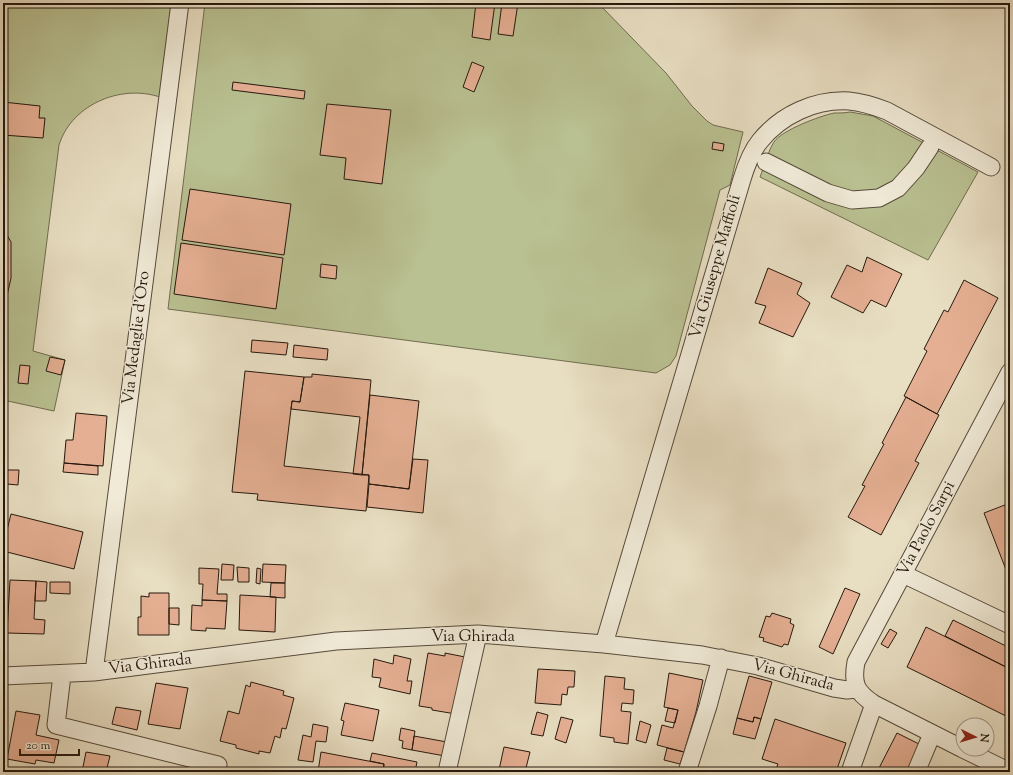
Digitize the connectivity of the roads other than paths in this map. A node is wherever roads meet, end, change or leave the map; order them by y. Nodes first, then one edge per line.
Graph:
1 (180, 3) edge
2 (930, 147) dead end
3 (766, 162) dead end
4 (991, 167) dead end
5 (1010, 372) edge
6 (903, 574) junction
7 (1010, 625) edge
8 (478, 634) junction
9 (604, 644) junction
10 (721, 658) junction
11 (94, 672) junction
12 (62, 675) junction
13 (3, 676) edge
14 (857, 689) junction
15 (874, 704) junction
16 (932, 734) junction
17 (955, 745) edge
18 (977, 757) edge
19 (218, 765) dead end
20 (1000, 770) edge
21 (447, 772) edge
22 (687, 772) edge
23 (850, 772) edge
24 (916, 772) edge

1 - 11 street, Via Medaglie d'Oro
2 - 3 street
4 - 9 street, Via Giuseppe Maffioli
5 - 6 street, Via Paolo Sarpi
6 - 7 street
6 - 14 street, Via Paolo Sarpi
8 - 9 street, Via Ghirada
8 - 11 street, Via Ghirada
8 - 21 street
9 - 10 street, Via Ghirada
10 - 14 street, Via Ghirada
10 - 22 street
11 - 12 street, Via Ghirada
12 - 13 street, Via Ghirada
12 - 19 street
14 - 15 street, Via Ghirada
15 - 16 street, Via Ghirada
15 - 23 street
16 - 17 street, Via Ghirada
16 - 24 street
18 - 20 street, Via Ghirada

